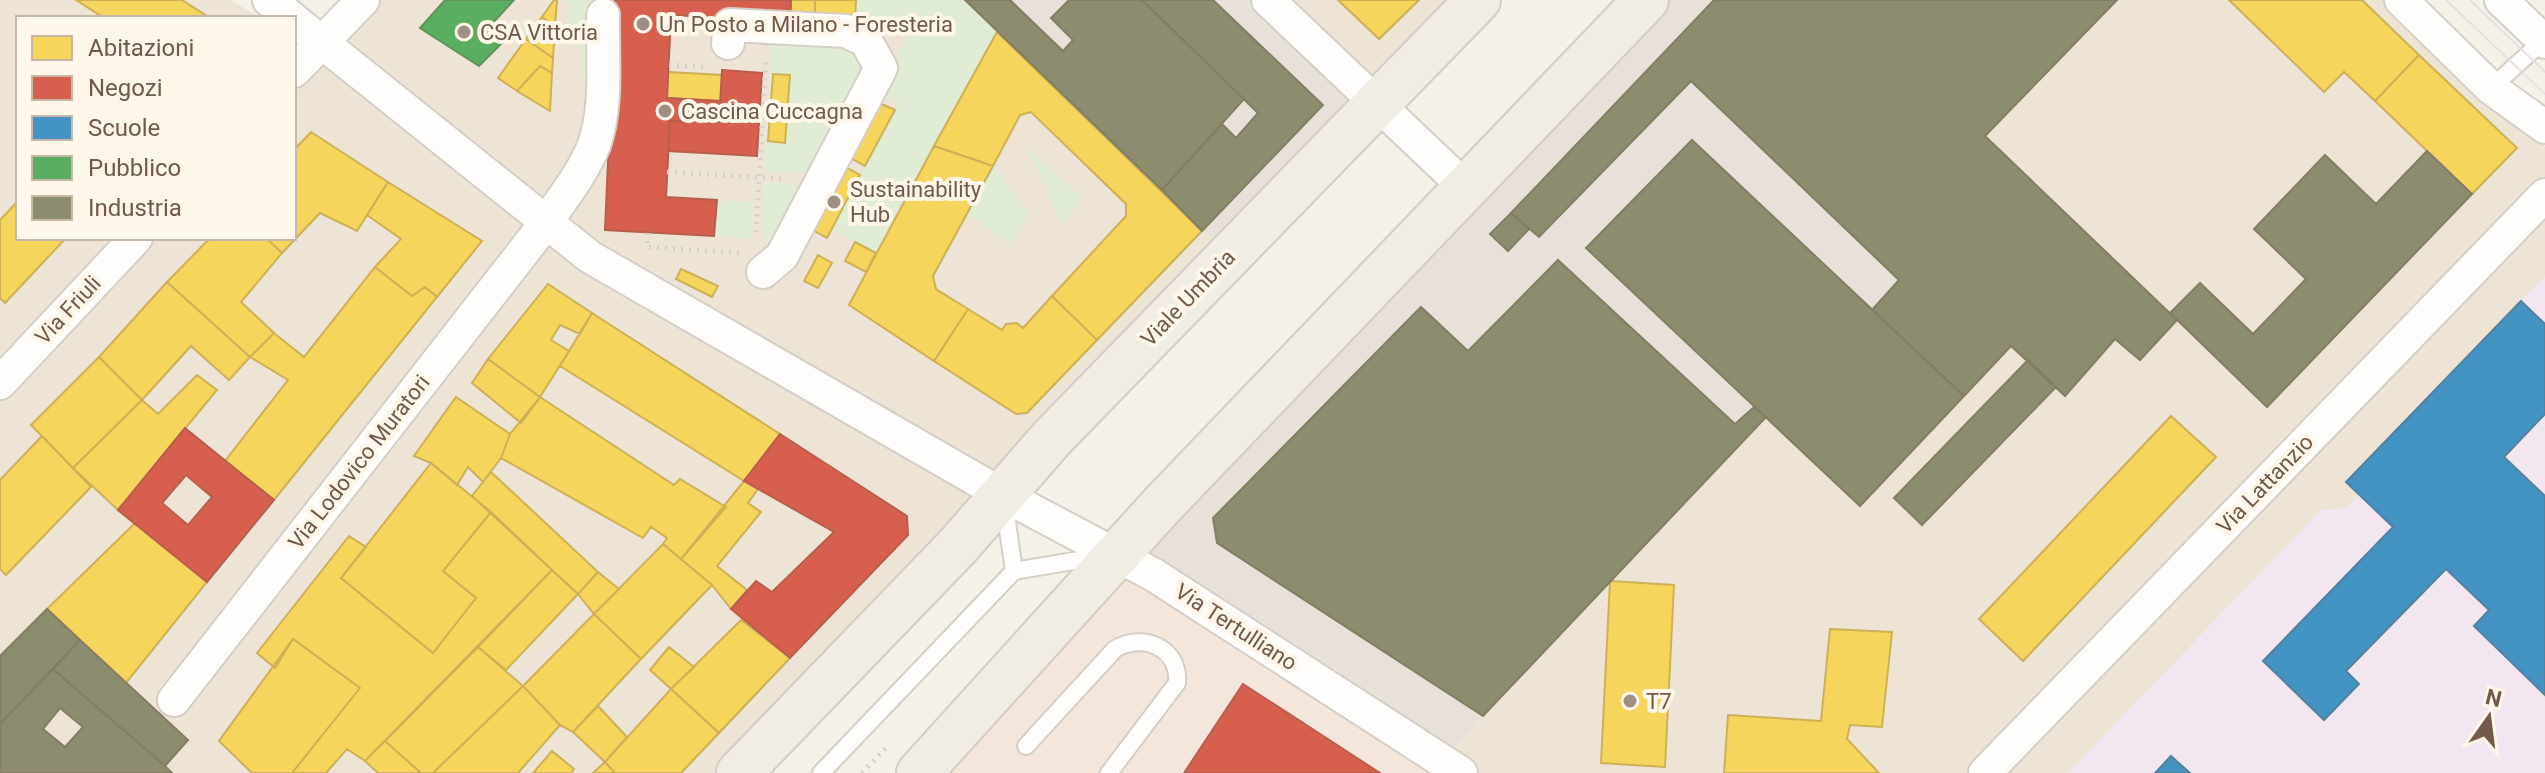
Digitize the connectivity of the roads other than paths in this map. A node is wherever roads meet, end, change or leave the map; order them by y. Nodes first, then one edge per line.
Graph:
1 (269, 0) edge
2 (363, 0) edge
3 (1268, 0) edge
4 (1478, 0) edge
5 (1646, 0) edge
6 (2501, 0) edge
7 (2405, 1) edge
8 (603, 15) dead end
9 (289, 16) edge
10 (296, 21) edge
11 (2544, 41) edge
12 (321, 42) junction
13 (718, 48) road end
14 (296, 69) edge
15 (2491, 88) junction
16 (1377, 104) junction
17 (2545, 127) edge
18 (1465, 187) junction
19 (2545, 195) edge
20 (545, 224) junction
21 (134, 240) edge
22 (759, 263) road end
23 (0, 383) edge
24 (1003, 495) junction
25 (1116, 554) junction
26 (1014, 571) junction
27 (174, 700) dead end
28 (1026, 746) dead end
29 (926, 771) edge
30 (739, 773) edge
31 (821, 773) edge
32 (1109, 773) edge
33 (1461, 773) edge
34 (1985, 773) edge

1 - 9 street
2 - 12 street
3 - 16 street
4 - 16 main road, Viale Umbria
5 - 18 main road
6 - 11 street
7 - 15 street
8 - 20 street, Via Lodovico Muratori
10 - 12 street
11 - 15 lane
12 - 14 street
12 - 20 street
13 - 22 street
15 - 17 street
16 - 18 street
16 - 24 main road, Viale Umbria
18 - 25 main road
19 - 34 street, Via Lattanzio
20 - 24 street
20 - 27 street, Via Lodovico Muratori
21 - 23 street, Via Friuli
24 - 25 street, Via Tertulliano
24 - 26 lane
24 - 30 main road, Viale Umbria
25 - 26 lane
25 - 29 main road
25 - 33 street, Via Tertulliano
26 - 31 lane
28 - 32 lane

